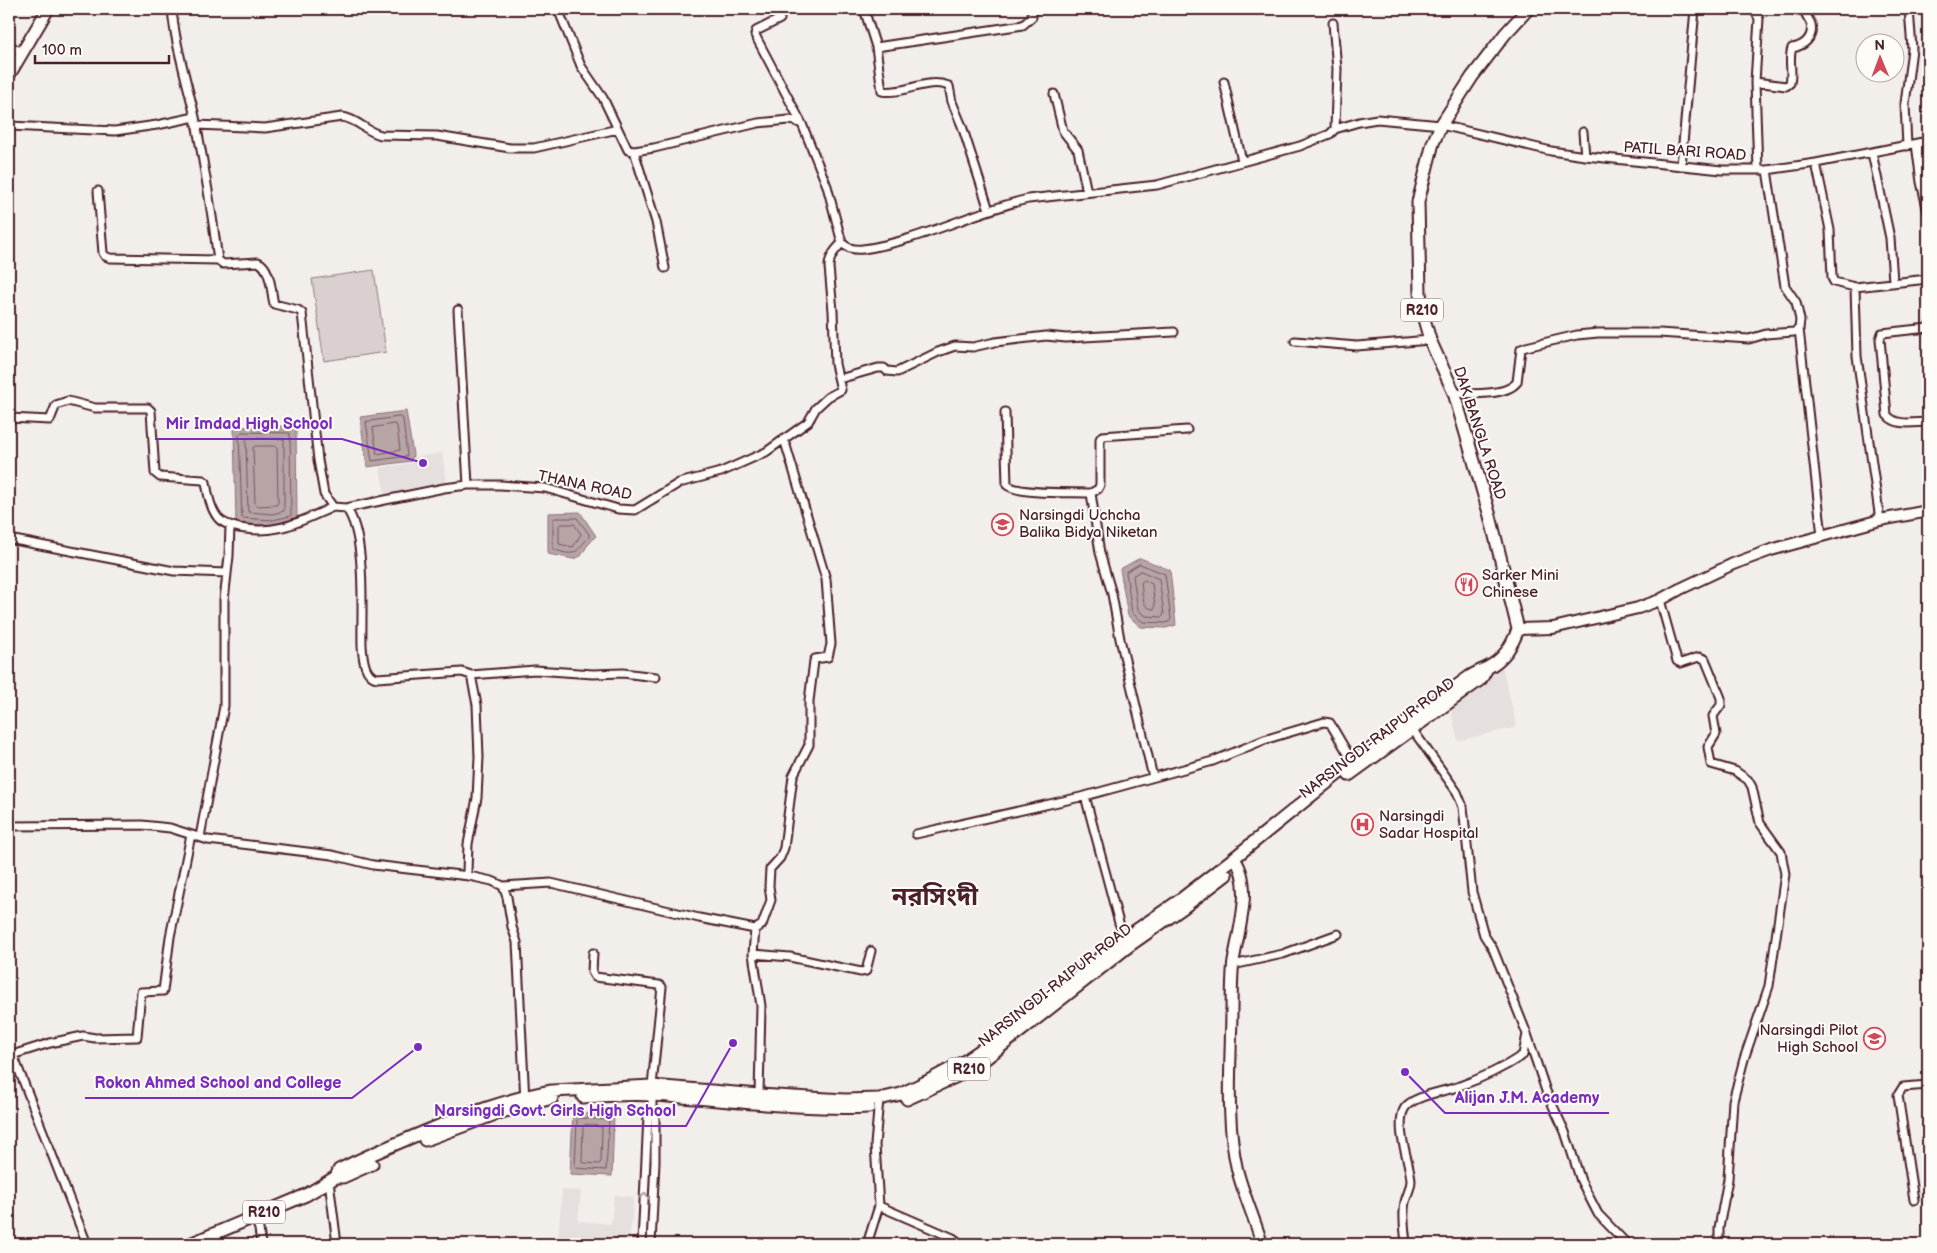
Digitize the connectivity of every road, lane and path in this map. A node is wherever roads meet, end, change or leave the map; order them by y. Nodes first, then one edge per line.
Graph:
1 (48, 9) edge
2 (172, 9) edge
3 (558, 9) edge
4 (864, 9) edge
5 (1032, 9) edge
6 (1528, 9) edge
7 (1694, 9) edge
8 (1754, 9) edge
9 (1804, 9) edge
10 (1909, 9) edge
11 (780, 19) dead end
12 (1333, 23) dead end
13 (9, 46) edge
14 (876, 47) junction
15 (23, 52) junction
16 (9, 75) edge
17 (1224, 82) dead end
18 (1755, 82) junction
19 (1054, 94) dead end
20 (195, 117) junction
21 (802, 124) junction
22 (196, 125) junction
23 (9, 126) edge
24 (1441, 126) junction
25 (618, 129) junction
26 (1335, 129) junction
27 (1583, 132) dead end
28 (1922, 142) edge
29 (1907, 146) junction
30 (634, 151) junction
31 (1872, 153) junction
32 (1585, 156) junction
33 (1242, 161) junction
34 (1928, 161) edge
35 (1816, 163) junction
36 (1681, 166) junction
37 (1758, 170) junction
38 (1767, 170) junction
39 (98, 191) dead end
40 (1087, 192) junction
41 (989, 210) junction
42 (1928, 212) edge
43 (842, 244) junction
44 (218, 260) junction
45 (665, 268) dead end
46 (1928, 279) edge
47 (1893, 282) junction
48 (1855, 286) junction
49 (458, 310) dead end
50 (1928, 328) edge
51 (1799, 329) junction
52 (1174, 332) dead end
53 (1430, 340) junction
54 (1295, 341) dead end
55 (839, 379) junction
56 (1454, 393) junction
57 (1005, 412) dead end
58 (9, 418) edge
59 (1928, 422) edge
60 (1187, 430) dead end
61 (784, 439) junction
62 (468, 485) junction
63 (1091, 493) junction
64 (332, 507) junction
65 (346, 508) junction
66 (1928, 512) edge
67 (1880, 520) junction
68 (230, 526) junction
69 (1822, 536) junction
70 (9, 539) edge
71 (227, 574) junction
72 (1660, 600) junction
73 (1518, 629) junction
74 (471, 675) junction
75 (656, 677) dead end
76 (1410, 725) junction
77 (1355, 765) junction
78 (1153, 777) junction
79 (1085, 796) junction
80 (9, 826) edge
81 (916, 834) dead end
82 (191, 835) junction
83 (200, 837) junction
84 (1236, 861) junction
85 (469, 876) junction
86 (504, 886) junction
87 (755, 928) junction
88 (1338, 934) dead end
89 (1127, 941) junction
90 (871, 951) dead end
91 (594, 953) dead end
92 (754, 954) junction
93 (1233, 965) junction
94 (1527, 1034) junction
95 (11, 1055) edge
96 (1928, 1085) edge
97 (652, 1090) junction
98 (760, 1095) junction
99 (525, 1100) junction
100 (879, 1103) junction
101 (652, 1108) junction
102 (333, 1179) junction
103 (1914, 1200) dead end
104 (879, 1206) junction
105 (254, 1217) junction
106 (87, 1244) edge
107 (190, 1244) edge
108 (261, 1244) edge
109 (337, 1244) edge
110 (642, 1244) edge
111 (651, 1244) edge
112 (867, 1244) edge
113 (961, 1244) edge
114 (1262, 1244) edge
115 (1406, 1244) edge
116 (1628, 1244) edge
117 (1719, 1244) edge

1 - 15 main road
2 - 20 street
3 - 25 street
4 - 14 street
5 - 14 street
6 - 24 main road, DAK BANGLA ROAD / R210
7 - 36 street
8 - 18 street
9 - 18 street
10 - 29 street
11 - 21 street
12 - 26 street
13 - 15 street
14 - 41 street
15 - 16 main road
17 - 33 street
18 - 37 street
19 - 40 street
20 - 22 street
20 - 23 street
21 - 30 street
21 - 43 street
22 - 25 street
22 - 44 street
24 - 26 street, PATIL BARI ROAD
24 - 32 street, PATIL BARI ROAD
24 - 53 main road, DAK BANGLA ROAD / R210
25 - 30 street
26 - 33 street, PATIL BARI ROAD
27 - 32 street
28 - 29 street, PATIL BARI ROAD
28 - 34 street
28 - 42 street
29 - 31 street, PATIL BARI ROAD
30 - 45 street
31 - 35 street, PATIL BARI ROAD
31 - 47 street
32 - 36 street, PATIL BARI ROAD
33 - 40 street, PATIL BARI ROAD
35 - 38 street, PATIL BARI ROAD
35 - 48 street
36 - 37 street, PATIL BARI ROAD
37 - 38 street, PATIL BARI ROAD
38 - 51 street
39 - 44 street
40 - 41 street, PATIL BARI ROAD
41 - 43 street, PATIL BARI ROAD
43 - 55 street
44 - 64 street
46 - 47 street
47 - 48 street
48 - 67 street
49 - 62 street
50 - 59 street
51 - 56 street
51 - 69 street
52 - 55 street
53 - 54 street
53 - 56 main road, DAK BANGLA ROAD / R210
55 - 61 street, THANA ROAD
56 - 73 main road, DAK BANGLA ROAD / R210
57 - 63 street
58 - 68 street
60 - 63 street
61 - 62 street, THANA ROAD
61 - 87 street
62 - 65 street, THANA ROAD
63 - 78 street
64 - 65 street, THANA ROAD
64 - 68 street
65 - 74 street
66 - 67 street
67 - 69 street
68 - 71 street
69 - 72 street
70 - 71 street
71 - 83 street
72 - 73 street
72 - 117 street
73 - 76 main road, NARSINGDI-RAIPUR ROAD / R210
74 - 75 street
74 - 85 street
76 - 77 main road, NARSINGDI-RAIPUR ROAD / R210
76 - 94 street
77 - 78 street
77 - 84 main road, NARSINGDI-RAIPUR ROAD / R210
78 - 79 street
79 - 81 street
79 - 89 street
80 - 82 street
82 - 83 street
82 - 95 street
83 - 85 street
84 - 89 main road, NARSINGDI-RAIPUR ROAD / R210
84 - 93 street
85 - 86 street
86 - 87 street
86 - 99 street
87 - 92 street
88 - 93 street
89 - 100 main road, NARSINGDI-RAIPUR ROAD / R210
90 - 92 street
91 - 97 street
92 - 98 street
93 - 114 street
94 - 115 street
94 - 116 street
95 - 106 street
96 - 103 street
97 - 98 main road, NARSINGDI-RAIPUR ROAD / R210
97 - 99 main road, NARSINGDI-RAIPUR ROAD / R210
97 - 100 main road, NARSINGDI-RAIPUR ROAD / R210
97 - 101 street
98 - 100 main road, NARSINGDI-RAIPUR ROAD / R210
99 - 102 main road, NARSINGDI-RAIPUR ROAD / R210
100 - 104 street
110 -> 101 street
101 - 111 street
102 - 105 main road, NARSINGDI-RAIPUR ROAD / R210
102 - 109 street
104 - 112 street
104 - 113 street
105 - 107 main road, NARSINGDI-RAIPUR ROAD / R210
105 - 108 street

